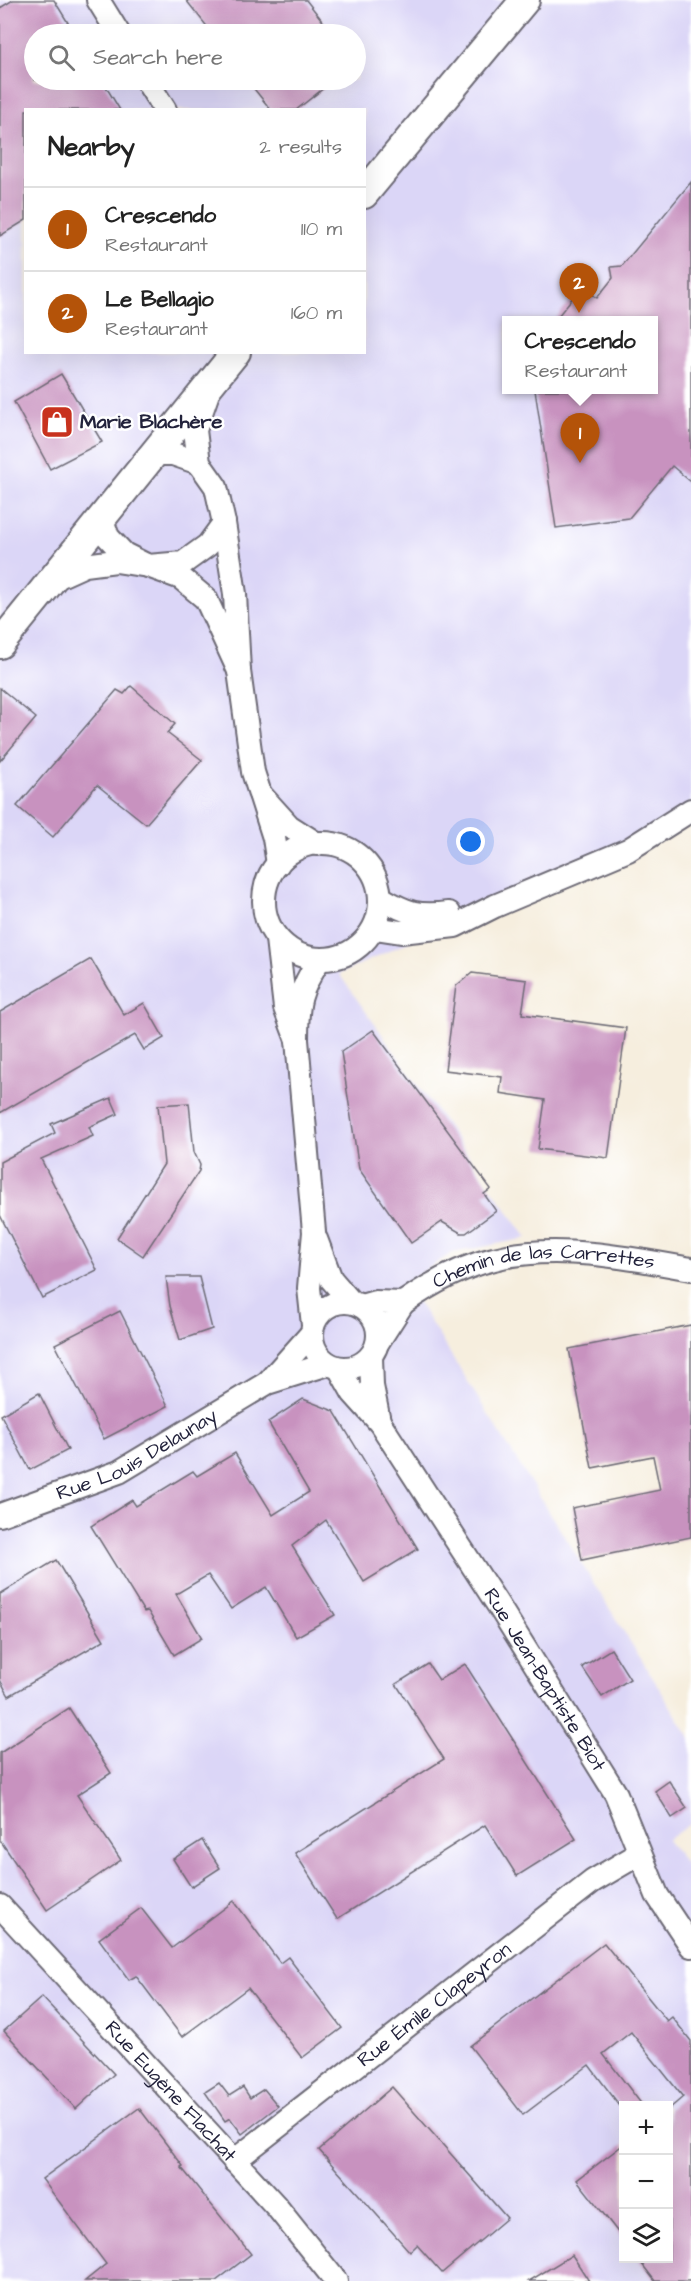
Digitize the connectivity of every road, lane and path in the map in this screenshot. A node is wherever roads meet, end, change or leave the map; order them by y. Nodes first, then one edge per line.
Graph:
1 (98, 0) edge
2 (525, 0) edge
3 (113, 24) edge
4 (152, 90) edge
5 (164, 108) edge
6 (366, 192) edge
7 (234, 354) edge
8 (212, 380) junction
9 (153, 454) junction
10 (199, 463) junction
11 (101, 517) junction
12 (224, 523) junction
13 (148, 566) junction
14 (53, 580) junction
15 (0, 644) edge
16 (239, 670) junction
17 (260, 794) junction
18 (691, 810) edge
19 (316, 844) junction
20 (278, 864) junction
21 (381, 898) junction
22 (495, 906) junction
23 (375, 928) junction
24 (277, 939) junction
25 (319, 960) junction
26 (297, 1040) junction
27 (314, 1232) junction
28 (691, 1269) edge
29 (403, 1303) junction
30 (356, 1304) junction
31 (312, 1330) junction
32 (374, 1350) junction
33 (333, 1366) junction
34 (267, 1383) junction
35 (380, 1423) junction
36 (0, 1515) edge
37 (639, 1854) junction
38 (0, 1906) edge
39 (691, 1946) edge
40 (234, 2161) junction
41 (336, 2281) edge

1 - 3 street
2 - 6 main road
4 - 5 street
7 - 8 main road
8 - 9 main road
8 - 10 street
9 - 10 street
9 - 11 main road
10 - 12 street
11 - 13 street
11 - 14 main road
12 - 13 street
12 - 16 street
13 - 14 street
13 - 16 street
14 - 15 main road
16 - 17 street
17 - 19 street
17 - 20 street
18 - 22 street
19 - 20 street
19 - 21 street
20 - 24 street
21 - 22 street
21 - 23 street
22 - 23 street
23 - 25 street
24 - 25 street
24 - 26 street
25 - 26 street
26 - 27 street
27 - 30 street
27 - 31 street
28 - 29 street, Chemin de las Carrettes
29 - 30 street
29 - 32 street, Chemin de las Carrettes
30 - 31 street
30 - 32 street
31 - 33 street
31 - 34 street, Rue Louis Delaunay
32 - 33 street
32 - 35 street, Rue Jean-Baptiste Biot
33 - 34 street, Rue Louis Delaunay
33 - 35 street, Rue Jean-Baptiste Biot
34 - 36 street, Rue Louis Delaunay
35 - 37 street, Rue Jean-Baptiste Biot
37 - 39 street, Rue Jean-Baptiste Biot
37 - 40 street, Rue Émile Clapeyron
38 - 40 street, Rue Eugène Flachat
40 - 41 street, Rue Eugène Flachat

